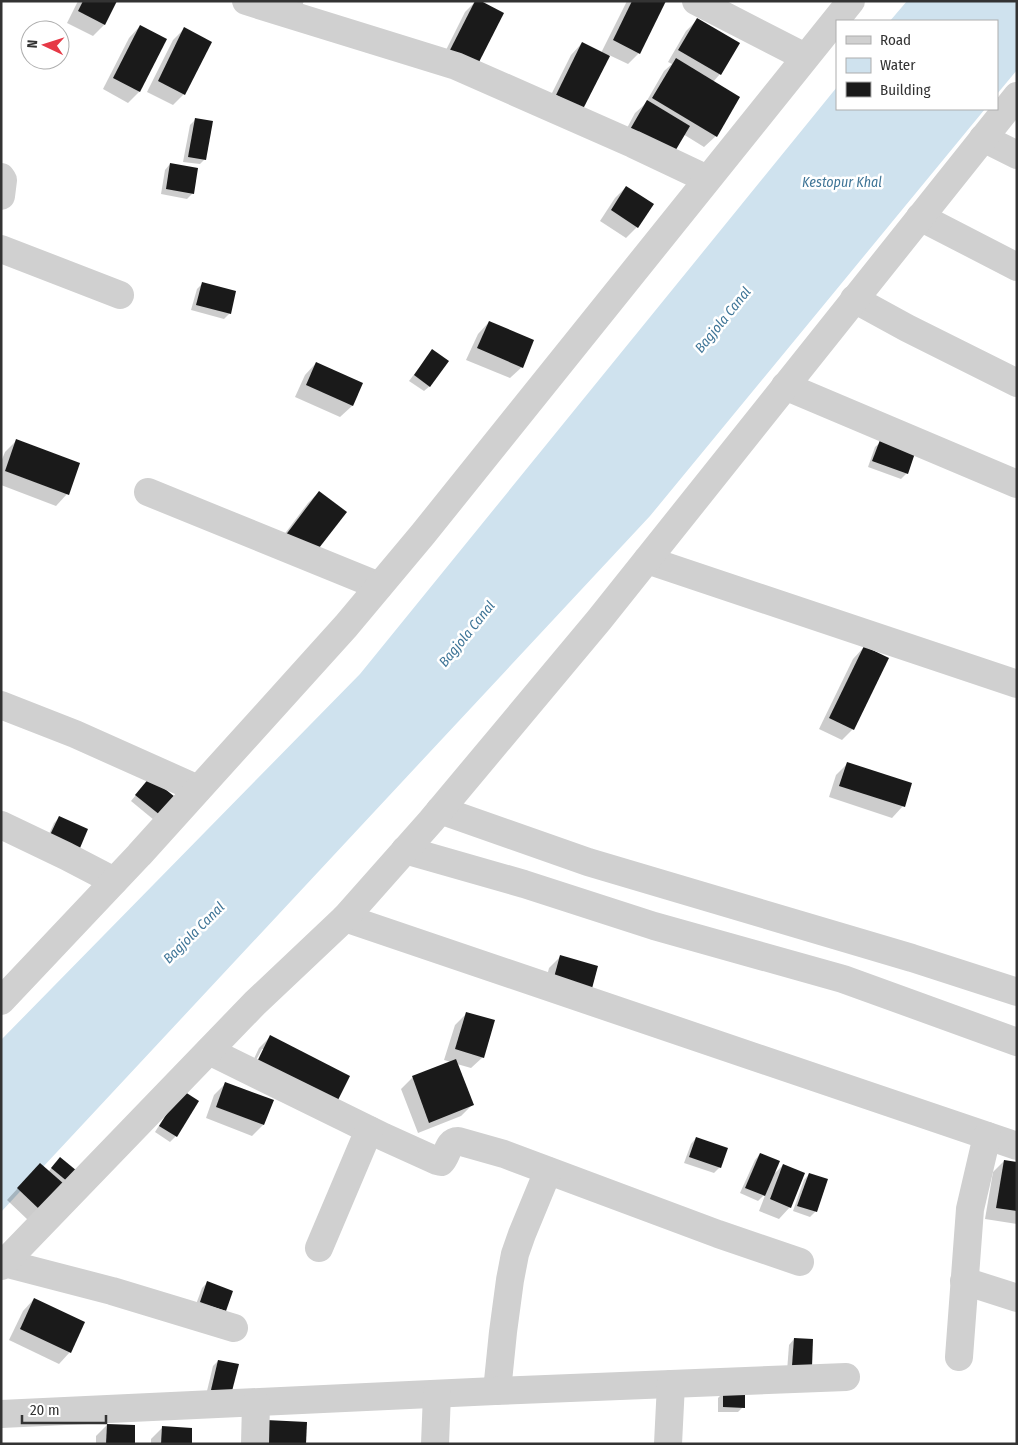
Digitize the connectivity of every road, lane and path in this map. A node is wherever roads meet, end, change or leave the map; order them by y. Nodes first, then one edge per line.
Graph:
1 (246, 1) edge
2 (696, 1) edge
3 (851, 1) edge
4 (805, 58) junction
5 (1017, 96) edge
6 (983, 138) junction
7 (1017, 155) edge
8 (1, 177) edge
9 (707, 180) junction
10 (1, 196) edge
11 (920, 217) junction
12 (1, 249) edge
13 (1017, 267) edge
14 (120, 295) dead end
15 (854, 299) junction
16 (1017, 383) edge
17 (785, 386) junction
18 (1017, 484) edge
19 (148, 492) dead end
20 (647, 560) junction
21 (379, 586) junction
22 (1017, 684) edge
23 (1, 705) edge
24 (198, 789) junction
25 (440, 810) junction
26 (1, 825) edge
27 (405, 850) junction
28 (114, 881) junction
29 (345, 918) junction
30 (1017, 992) edge
31 (1, 1001) edge
32 (1017, 1042) edge
33 (209, 1052) junction
34 (369, 1130) junction
35 (987, 1136) junction
36 (1015, 1142) edge
37 (548, 1171) junction
38 (319, 1248) dead end
39 (800, 1262) dead end
40 (3, 1264) edge
41 (964, 1281) junction
42 (1017, 1298) edge
43 (234, 1328) dead end
44 (959, 1357) dead end
45 (846, 1377) dead end
46 (671, 1384) junction
47 (497, 1391) junction
48 (437, 1394) junction
49 (256, 1403) junction
50 (1, 1414) edge
51 (254, 1444) edge
52 (435, 1444) edge
53 (668, 1444) edge

1 - 9 street
2 - 4 street
3 - 4 street
4 - 9 street
5 - 6 street
6 - 7 street
6 - 11 street
8 - 10 street
9 - 21 street
11 - 13 street
11 - 15 street
12 - 14 street
15 - 16 street
15 - 17 street
17 - 18 street
17 - 20 street
19 - 21 street
20 - 22 street
20 - 25 street
21 - 24 street
23 - 24 street
24 - 28 street
25 - 27 street
25 - 30 street
26 - 28 street
27 - 29 street
27 - 32 street
28 - 31 street
29 - 33 street
29 - 35 street
33 - 34 street
33 - 40 street
34 - 37 street
34 - 38 street
35 - 36 street
35 - 41 street
37 - 39 street
37 - 47 street
40 - 43 street
41 - 42 street
41 - 44 street
45 - 46 street
46 - 47 street
46 - 53 street
47 - 48 street
48 - 49 street
48 - 52 street
49 - 50 street
49 - 51 street

